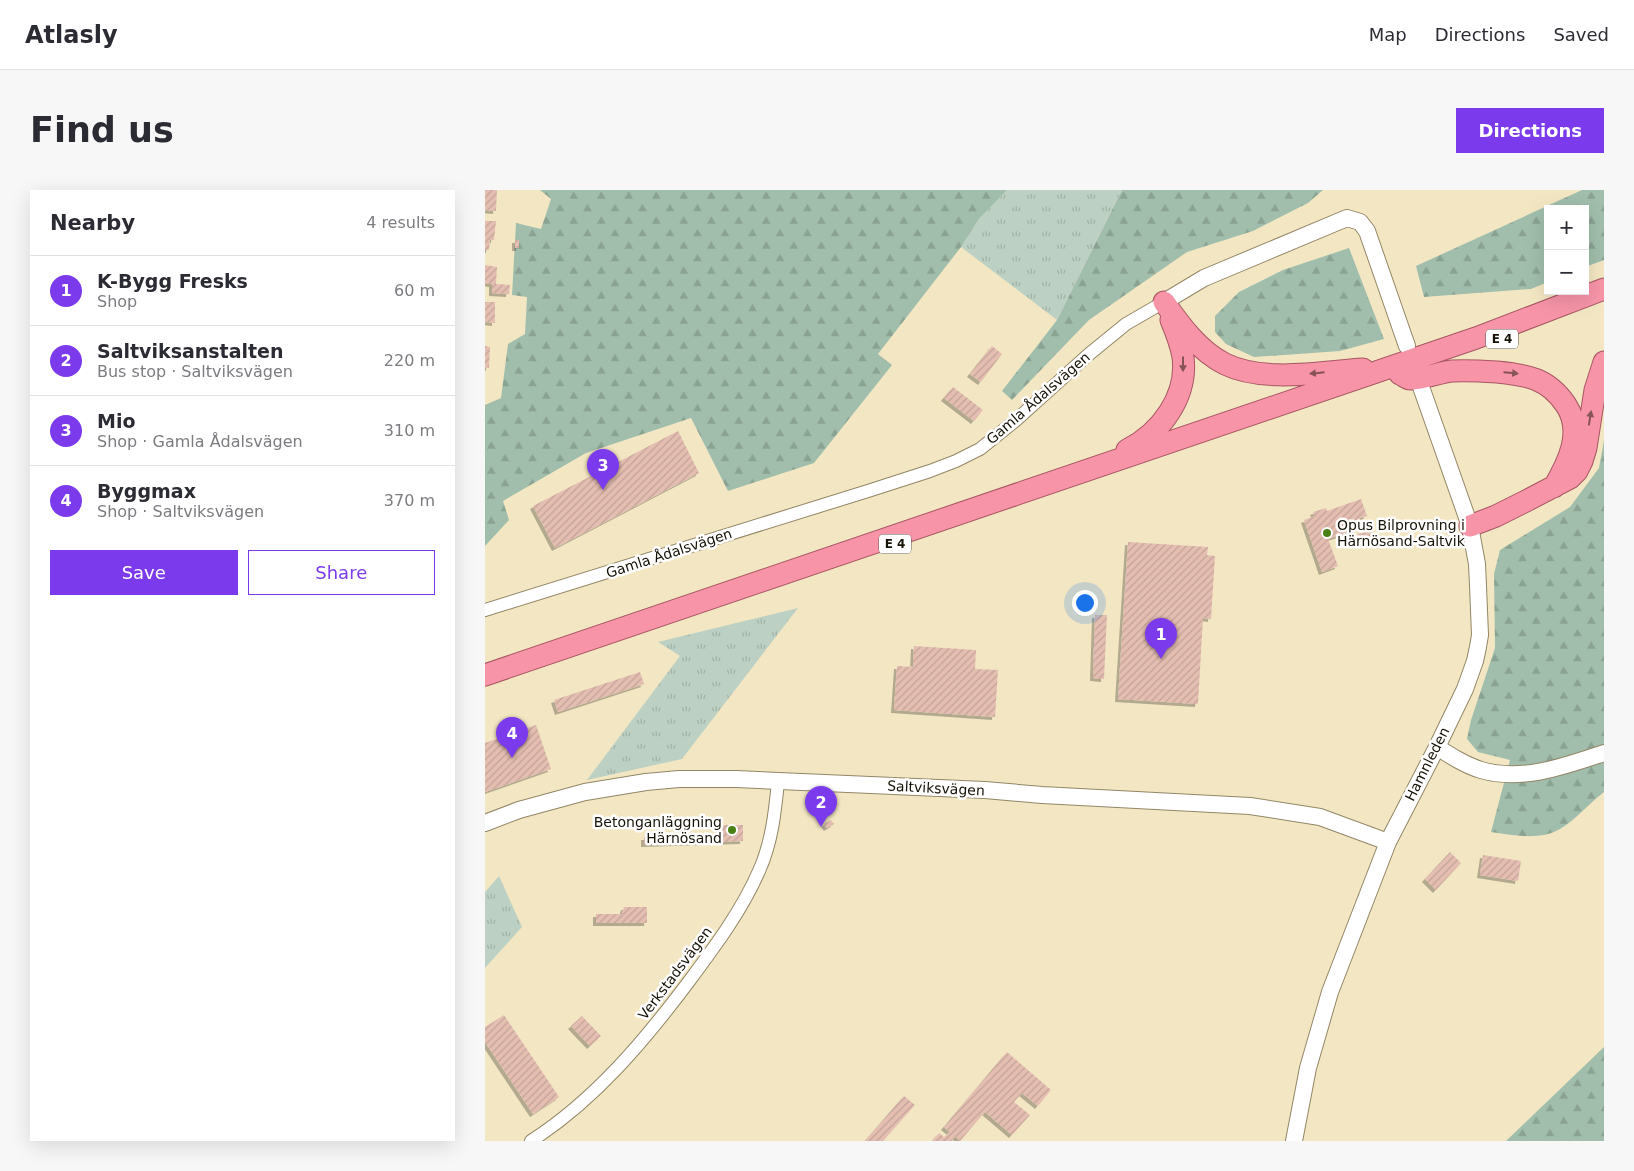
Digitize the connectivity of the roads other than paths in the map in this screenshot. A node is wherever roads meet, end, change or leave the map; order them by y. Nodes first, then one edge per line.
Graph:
1 (1604, 289) edge
2 (1163, 302) junction
3 (1604, 304) edge
4 (1403, 361) junction
5 (1604, 362) edge
6 (1420, 384) dead end
7 (1117, 461) junction
8 (1553, 487) junction
9 (1470, 526) junction
10 (485, 610) edge
11 (485, 675) edge
12 (485, 686) edge
13 (1437, 747) junction
14 (1604, 753) edge
15 (778, 782) junction
16 (485, 823) edge
17 (1388, 842) junction
18 (531, 1141) edge
19 (1294, 1141) edge

1 - 4 highway, E 4
4 -> 2 highway, E 4
2 - 4 street, Gamla Ådalsvägen
2 -> 7 highway, E 4
2 - 10 street, Gamla Ådalsvägen
3 - 4 highway, E 4
4 - 7 highway, E 4
4 -> 8 highway, E 4
4 - 12 highway, E 4
8 -> 5 highway
6 - 9 street, Hamnleden
7 - 11 highway, E 4
8 - 9 highway
9 - 13 street, Hamnleden
13 - 14 street
13 - 17 street, Hamnleden
15 - 16 street, Saltviksvägen
15 - 17 street, Saltviksvägen
15 - 18 street, Verkstadsvägen
17 - 19 street, Hamnleden

